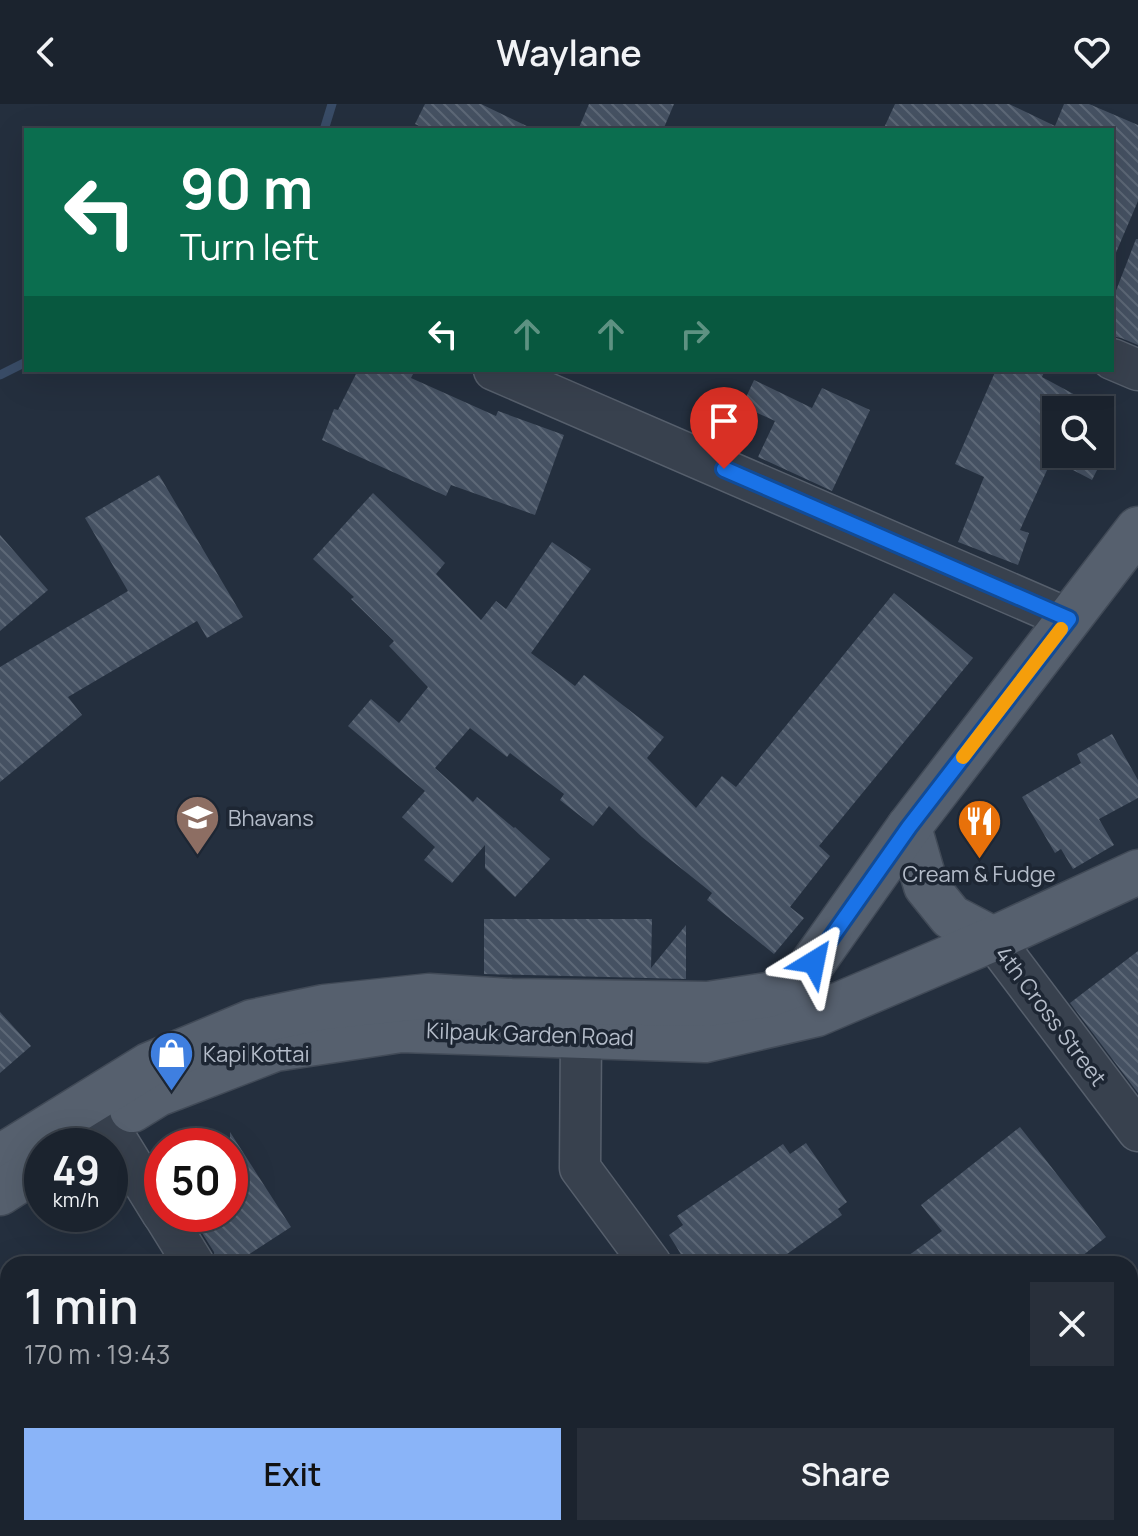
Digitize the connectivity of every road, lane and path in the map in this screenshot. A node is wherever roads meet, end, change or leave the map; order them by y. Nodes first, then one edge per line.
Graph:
1 (1114, 360) edge
2 (1138, 370) edge
3 (499, 372) edge
4 (1138, 529) edge
5 (1069, 619) junction
6 (909, 827) junction
7 (1138, 872) edge
8 (993, 939) junction
9 (581, 1036) junction
10 (102, 1128) edge
11 (1138, 1131) edge
12 (0, 1157) edge
13 (128, 1176) edge
14 (24, 1178) edge
15 (0, 1193) edge
16 (144, 1194) edge
17 (174, 1232) edge
18 (189, 1256) edge
19 (645, 1256) edge

1 - 2 street
3 - 5 street
4 - 5 main road
5 - 6 main road
6 - 8 main road
6 - 12 main road
7 - 8 main road, Kilpauk Garden Road
8 - 9 main road, Kilpauk Garden Road
8 - 11 street, 4th Cross Street
9 - 10 main road, Kilpauk Garden Road
9 - 19 street
13 - 16 street
14 - 15 main road
17 - 18 street

